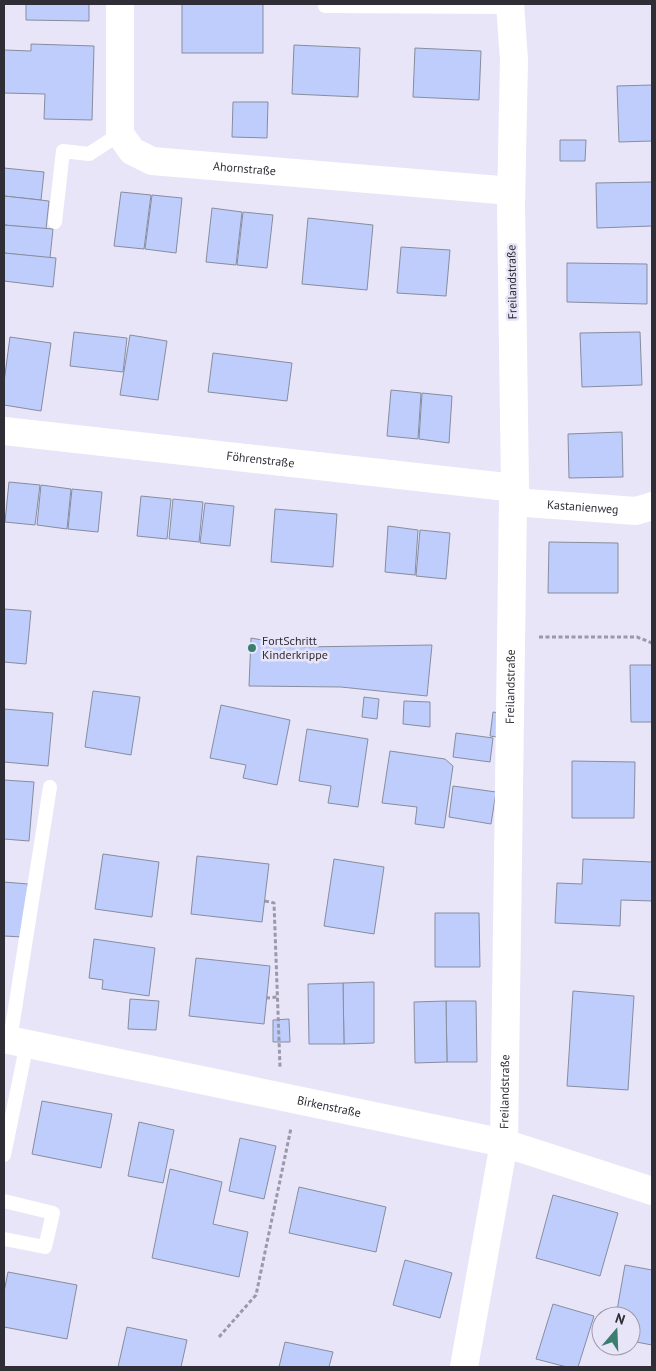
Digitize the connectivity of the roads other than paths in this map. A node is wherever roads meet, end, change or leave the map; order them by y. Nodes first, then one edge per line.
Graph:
1 (120, 4) edge
2 (325, 6) dead end
3 (510, 6) edge
4 (120, 134) junction
5 (511, 191) junction
6 (55, 222) dead end
7 (4, 431) edge
8 (514, 495) junction
9 (652, 506) edge
10 (50, 787) dead end
11 (13, 1040) edge
12 (504, 1143) junction
13 (4, 1155) edge
14 (652, 1190) edge
15 (4, 1201) edge
16 (4, 1239) edge
17 (464, 1367) edge

1 - 4 street
2 - 3 lane
3 - 5 street, Freilandstraße
4 - 5 street, Ahornstraße
4 - 6 lane
5 - 8 street, Freilandstraße
7 - 8 street, Föhrenstraße
8 - 9 street, Kastanienweg
8 - 12 street, Freilandstraße
10 - 11 lane
11 - 12 street, Birkenstraße
11 - 13 lane
12 - 14 street, Birkenstraße
12 - 17 street, Freilandstraße
15 - 16 lane

